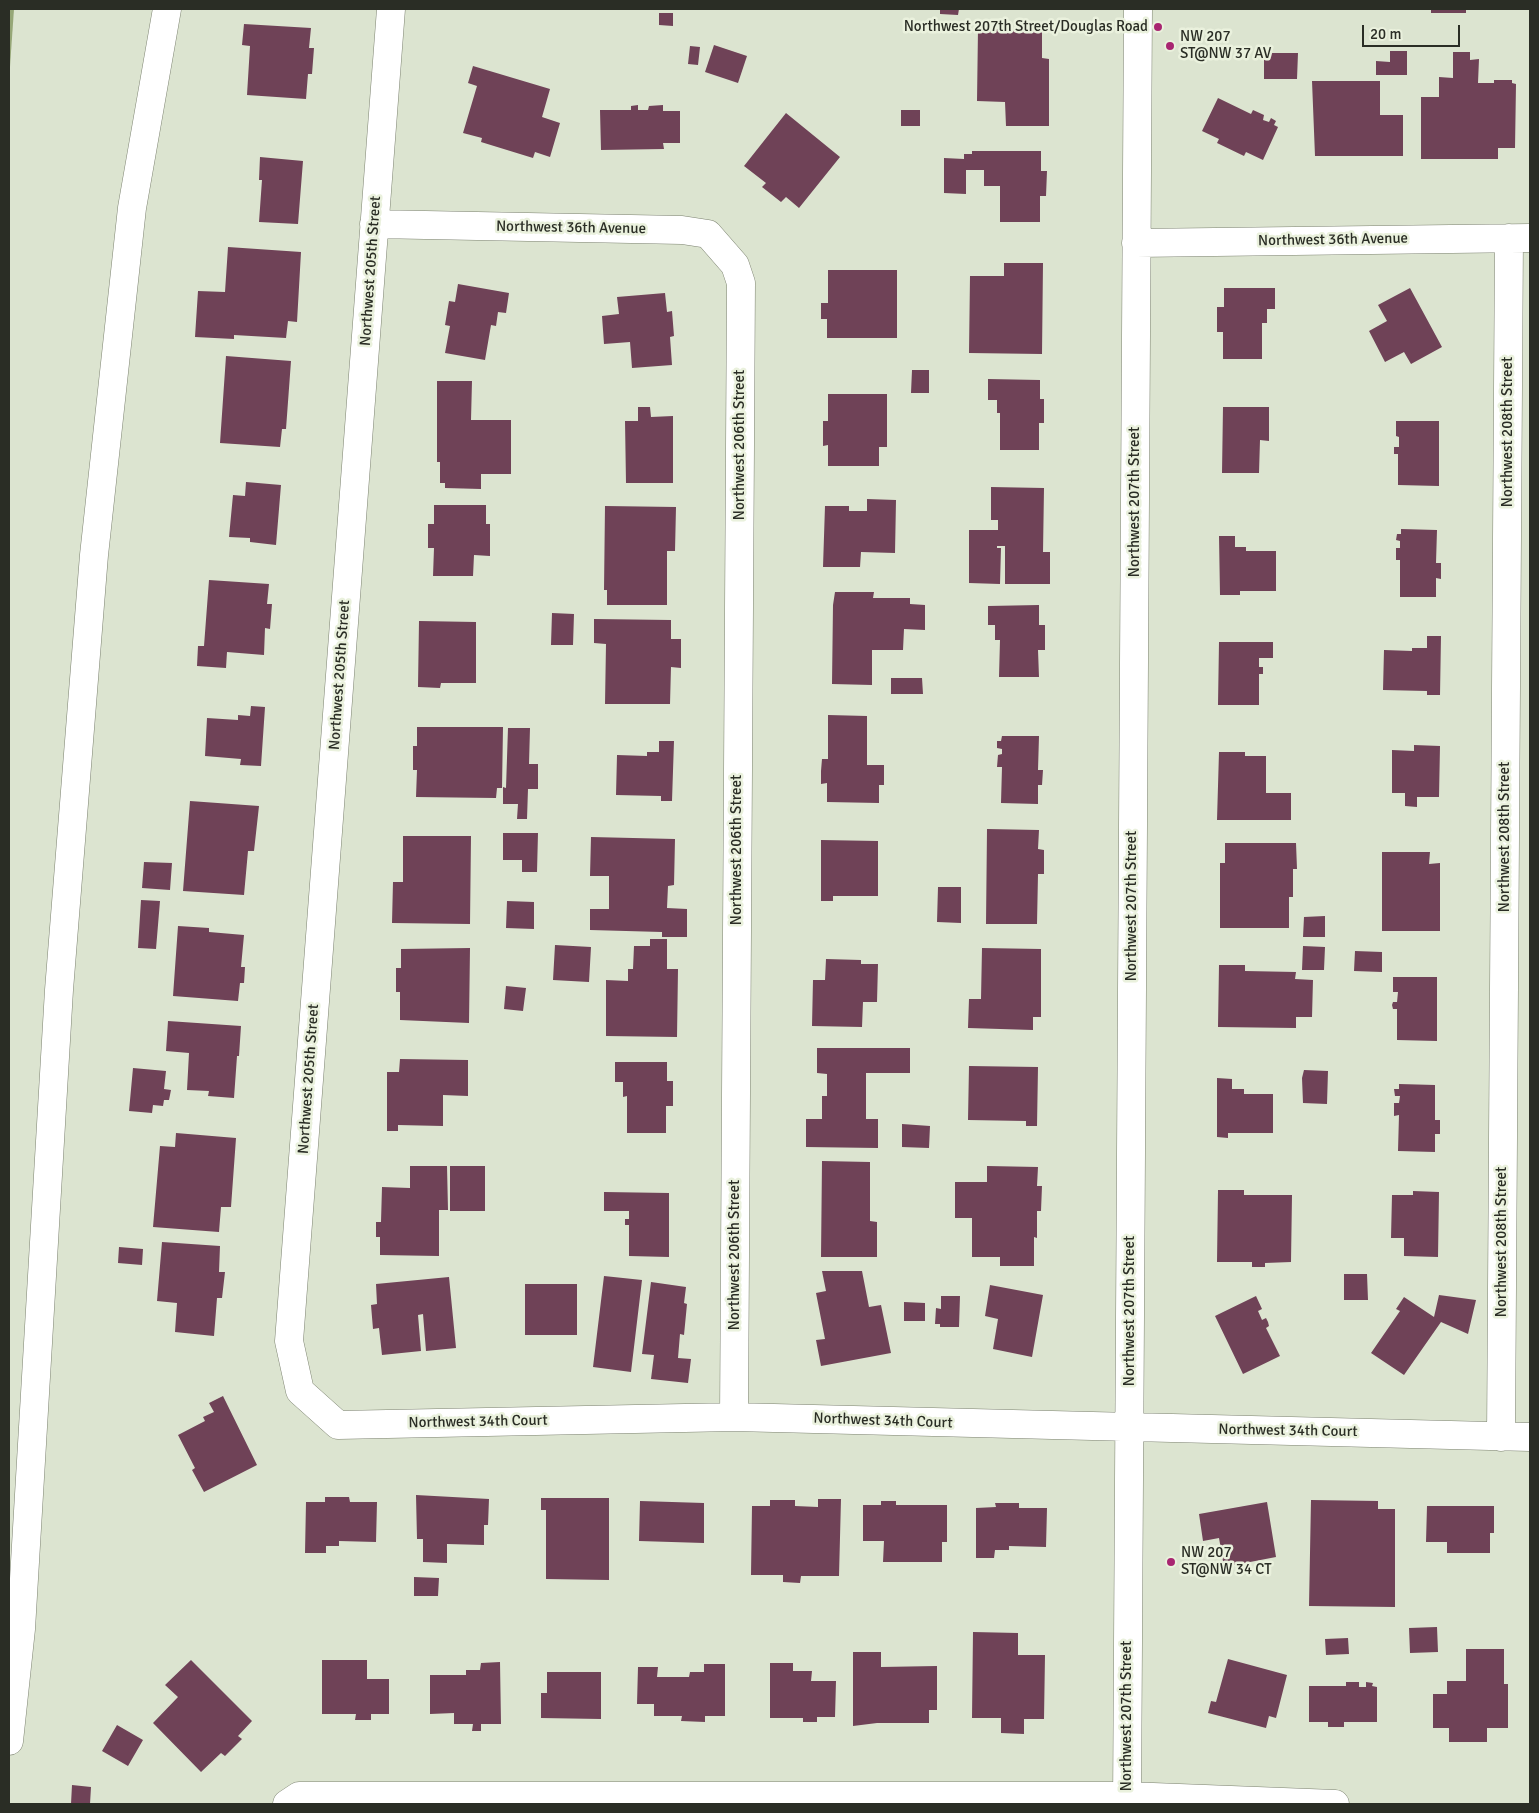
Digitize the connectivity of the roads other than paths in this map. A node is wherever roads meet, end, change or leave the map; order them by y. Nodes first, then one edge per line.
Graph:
1 (167, 9) edge
2 (391, 9) edge
3 (1138, 9) edge
4 (374, 224) junction
5 (1520, 238) edge
6 (1136, 242) junction
7 (741, 283) joint
8 (288, 1341) joint
9 (734, 1417) junction
10 (1129, 1427) junction
11 (1530, 1436) edge
12 (1501, 1437) junction
13 (9, 1741) edge
14 (1127, 1800) edge
15 (287, 1804) edge
16 (1335, 1804) edge

1 - 13 street
2 - 4 street, Northwest 205th Street
3 - 6 street, Northwest 207th Street
4 - 7 street, Northwest 36th Avenue
4 - 8 street, Northwest 205th Street
5 - 6 street, Northwest 36th Avenue
5 - 12 street, Northwest 208th Street
6 - 10 street, Northwest 207th Street
7 - 9 street, Northwest 206th Street
8 - 9 street, Northwest 34th Court
9 - 10 street, Northwest 34th Court
10 - 12 street, Northwest 34th Court
10 - 14 street, Northwest 207th Street
11 - 12 street, Northwest 34th Court
14 - 15 street
14 - 16 street

